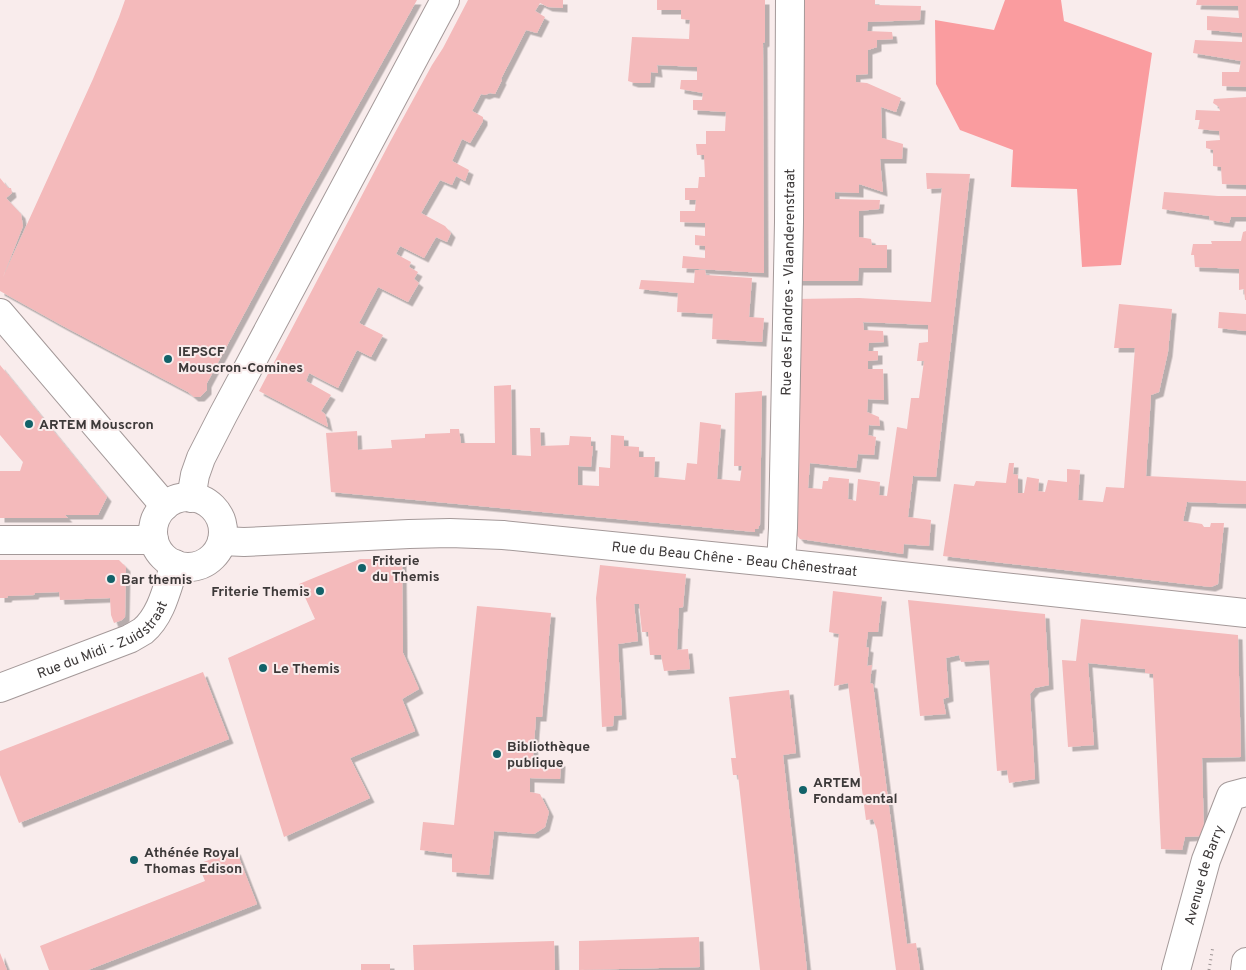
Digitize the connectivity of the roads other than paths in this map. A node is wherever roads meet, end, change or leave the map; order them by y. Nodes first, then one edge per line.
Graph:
1 (445, 0) edge
2 (790, 0) edge
3 (0, 313) edge
4 (191, 498) junction
5 (166, 506) junction
6 (0, 540) edge
7 (154, 540) junction
8 (222, 541) junction
9 (781, 563) junction
10 (175, 564) junction
11 (1246, 613) edge
12 (0, 688) edge
13 (1246, 792) edge
14 (1246, 962) edge
15 (1176, 970) edge
16 (1245, 970) edge

1 - 4 street
2 - 9 street, Rue des Flandres - Vlaanderenstraat
3 - 5 street
4 - 5 street
4 - 8 street
5 - 7 street
6 - 7 street
7 - 10 street
8 - 9 street, Rue du Beau Chêne - Beau Chênestraat
8 - 10 street
9 - 11 street, Rue du Beau Chêne - Beau Chênestraat
10 - 12 street, Rue du Midi - Zuidstraat
13 - 15 street, Avenue de Barry
14 - 16 street

